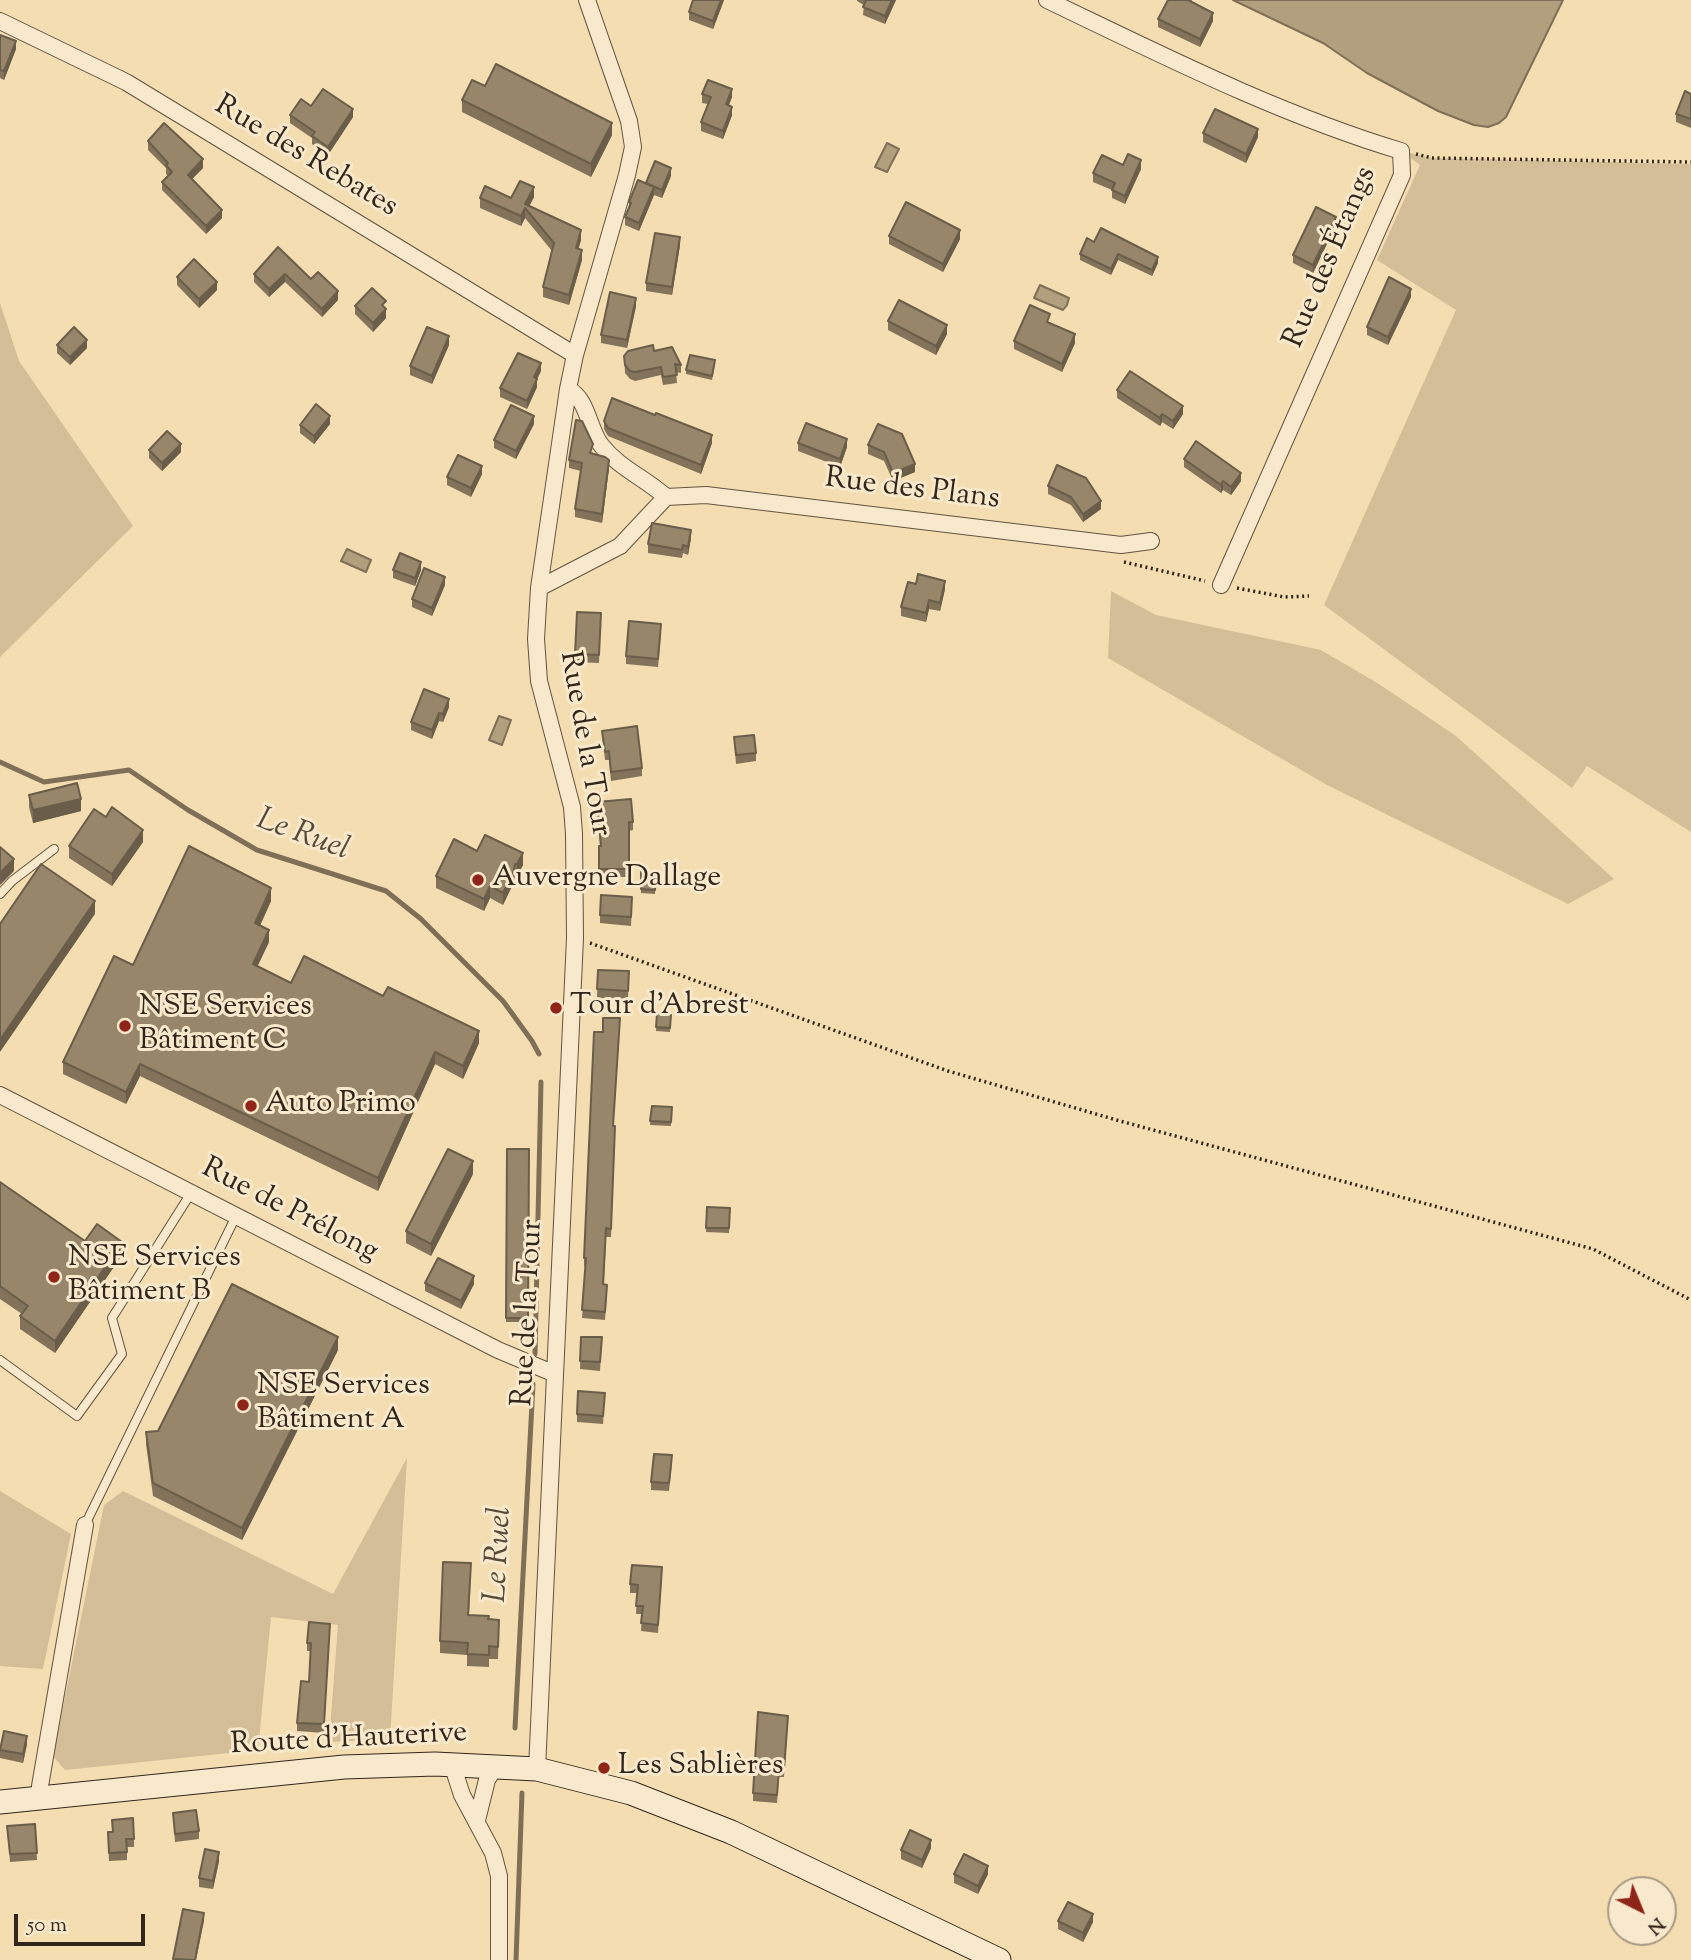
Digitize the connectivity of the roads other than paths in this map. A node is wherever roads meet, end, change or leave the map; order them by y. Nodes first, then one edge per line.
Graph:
1 (587, 0) edge
2 (1047, 0) edge
3 (0, 21) edge
4 (575, 355) junction
5 (568, 389) junction
6 (666, 497) junction
7 (1152, 541) dead end
8 (1221, 585) road end
9 (539, 589) junction
10 (54, 849) dead end
11 (0, 894) edge
12 (0, 1095) edge
13 (191, 1193) junction
14 (236, 1216) junction
15 (0, 1360) edge
16 (555, 1374) junction
17 (85, 1525) joint
18 (452, 1764) junction
19 (496, 1766) junction
20 (537, 1769) junction
21 (40, 1798) junction
22 (0, 1802) edge
23 (477, 1820) junction
24 (499, 1960) edge
25 (999, 1960) edge

1 - 4 street, Rue de la Tour
2 - 8 street, Rue des Étangs
3 - 4 street, Rue des Rebates
4 - 5 street, Rue de la Tour
5 - 6 street
5 - 9 street, Rue de la Tour
6 - 7 street, Rue des Plans
6 - 9 street
9 - 16 street, Rue de la Tour
10 - 11 lane
12 - 13 street, Rue de Prélong
13 - 14 street, Rue de Prélong
13 - 15 lane
14 - 16 street, Rue de Prélong
14 - 17 lane
16 - 20 street, Rue de la Tour
17 - 21 street
18 - 19 main road, Route d'Hauterive
18 - 21 main road, Route d'Hauterive
18 - 23 street
19 - 20 main road, Route d'Hauterive
19 - 23 street
20 - 25 main road, Route d'Hauterive
21 - 22 main road, Route d'Hauterive
23 - 24 street

